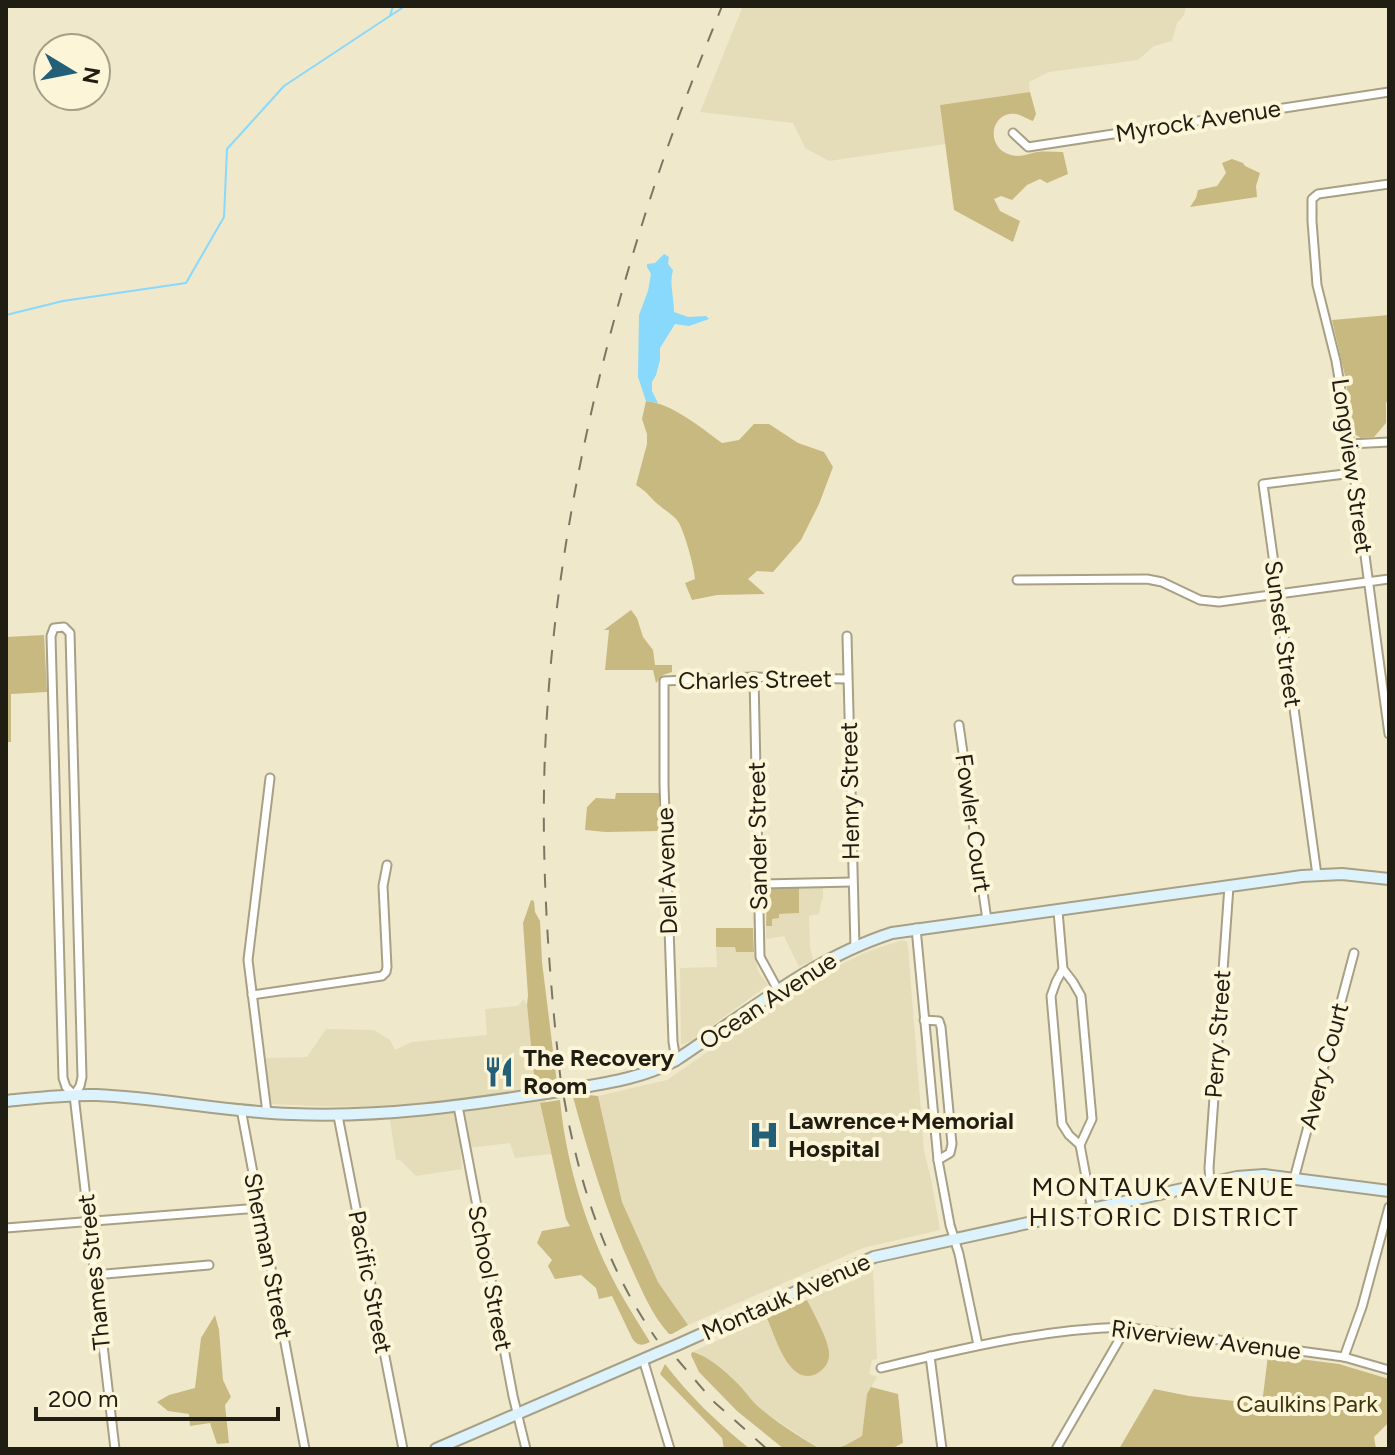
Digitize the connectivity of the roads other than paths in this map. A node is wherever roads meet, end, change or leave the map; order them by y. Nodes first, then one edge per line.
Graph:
1 (1389, 92) edge
2 (1013, 133) dead end
3 (1389, 184) edge
4 (1389, 442) edge
5 (1350, 444) junction
6 (1353, 473) junction
7 (1389, 579) edge
8 (1017, 580) dead end
9 (1369, 581) junction
10 (1277, 594) junction
11 (847, 636) dead end
12 (754, 677) junction
13 (847, 679) junction
14 (664, 681) joint
15 (959, 725) dead end
16 (1389, 734) edge
17 (270, 778) dead end
18 (55, 788) junction
19 (73, 788) junction
20 (387, 865) dead end
21 (1317, 875) junction
22 (1389, 879) edge
23 (852, 882) junction
24 (759, 884) junction
25 (1229, 886) junction
26 (1058, 911) junction
27 (987, 920) junction
28 (916, 928) junction
29 (855, 947) junction
30 (1354, 953) dead end
31 (59, 966) junction
32 (79, 966) junction
33 (1063, 969) junction
34 (778, 990) junction
35 (252, 995) junction
36 (924, 1020) junction
37 (676, 1060) junction
38 (74, 1095) junction
39 (6, 1101) edge
40 (458, 1106) junction
41 (241, 1109) junction
42 (267, 1113) junction
43 (338, 1116) junction
44 (1080, 1145) junction
45 (938, 1160) junction
46 (1294, 1179) junction
47 (1210, 1183) junction
48 (1389, 1191) edge
49 (1389, 1207) edge
50 (259, 1208) junction
51 (1092, 1209) junction
52 (89, 1221) junction
53 (6, 1230) edge
54 (955, 1240) junction
55 (209, 1265) dead end
56 (94, 1275) junction
57 (1124, 1327) junction
58 (978, 1345) junction
59 (930, 1356) junction
60 (1344, 1357) junction
61 (643, 1359) junction
62 (881, 1368) dead end
63 (1389, 1370) edge
64 (517, 1414) junction
65 (115, 1449) edge
66 (305, 1449) edge
67 (403, 1449) edge
68 (436, 1449) edge
69 (526, 1449) edge
70 (670, 1449) edge
71 (942, 1449) edge
72 (1056, 1449) edge

1 - 2 street, Myrock Avenue
3 - 5 street, Longview Street
4 - 5 street
5 - 6 street, Longview Street
6 - 9 street, Longview Street
6 - 10 street, Sunset Street
7 - 9 street
8 - 10 street
9 - 10 street
9 - 16 street, Longview Street
10 - 21 street, Sunset Street
11 - 13 street, Henry Street
12 - 13 street, Charles Street
12 - 14 street, Charles Street
12 - 24 street, Sander Street
13 - 23 street, Henry Street
14 - 37 street, Dell Avenue
15 - 27 street, Fowler Court
17 - 35 street
18 - 19 street
18 - 19 street, Thames Street
18 - 31 street, Thames Street
19 - 32 street, Thames Street
20 - 35 street
21 - 22 main road, Ocean Avenue
21 - 25 main road, Ocean Avenue
23 - 24 street
23 - 29 street, Henry Street
24 - 34 street, Sander Street
25 - 26 main road, Ocean Avenue
25 - 47 street, Perry Street
26 - 27 main road, Ocean Avenue
26 - 33 street
27 - 28 main road, Ocean Avenue
28 - 29 main road, Ocean Avenue
28 - 36 street
29 - 34 main road, Ocean Avenue
30 - 46 street, Avery Court
31 - 32 street
31 - 38 street, Thames Street
32 - 38 street, Thames Street
33 - 44 street
33 - 44 street
34 - 37 main road, Ocean Avenue
35 - 42 street
36 - 45 street
36 - 45 street
37 - 40 main road, Ocean Avenue, bridge
38 - 39 main road, Ocean Avenue
38 - 41 main road, Ocean Avenue
38 - 52 street, Thames Street
40 - 43 main road, Ocean Avenue
40 - 64 street, School Street
41 - 42 main road, Ocean Avenue
41 - 50 street, Sherman Street
42 - 43 main road, Ocean Avenue
43 - 67 street, Pacific Street
44 - 51 street
45 - 54 street
46 - 47 main road, Montauk Avenue
46 - 48 main road, Montauk Avenue
47 - 51 main road, Montauk Avenue
49 - 60 street
50 - 52 street
50 - 66 street, Sherman Street
51 - 54 main road, Montauk Avenue
52 - 53 street
52 - 56 street, Thames Street
54 - 58 street
54 - 61 main road, Montauk Avenue, bridge
55 - 56 street
56 - 65 street, Thames Street
57 - 58 street, Riverview Avenue
57 - 60 street, Riverview Avenue
57 - 72 street
58 - 59 street, Riverview Avenue
59 - 62 street, Riverview Avenue
59 - 71 street
60 - 63 street, Riverview Avenue
61 - 64 main road, Montauk Avenue
61 - 70 street
64 - 68 main road, Montauk Avenue
64 - 69 street, School Street

